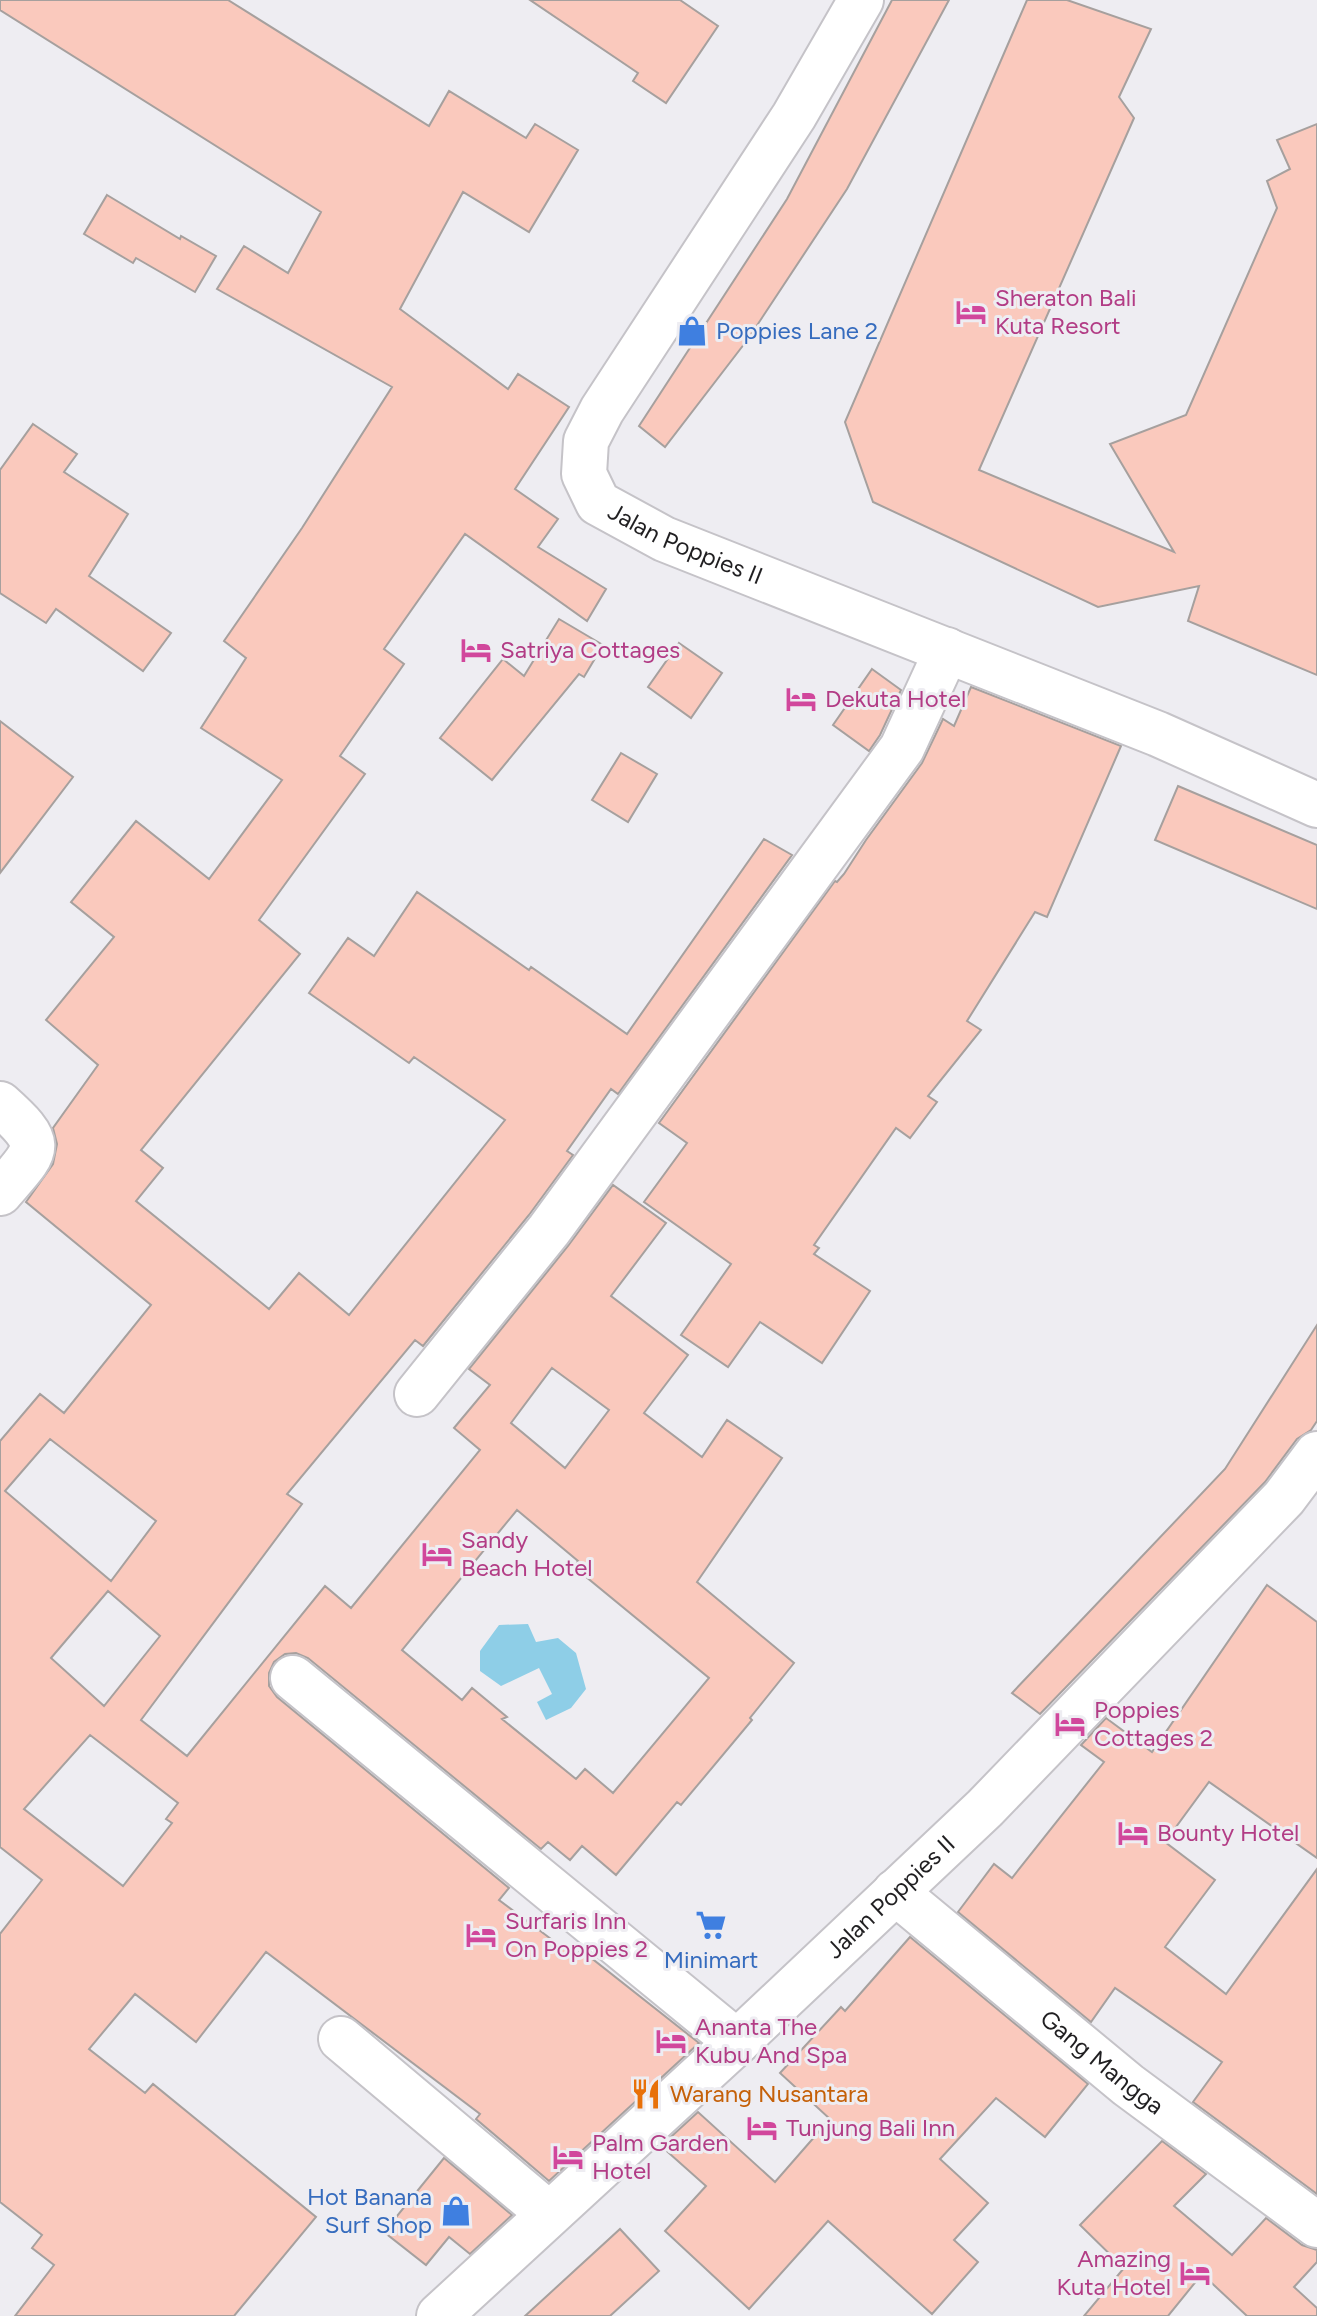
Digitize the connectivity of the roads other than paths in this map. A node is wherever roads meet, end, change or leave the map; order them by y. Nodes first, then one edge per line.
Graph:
1 (861, 0) edge
2 (947, 650) junction
3 (1317, 805) edge
4 (0, 1104) edge
5 (0, 1193) edge
6 (417, 1394) dead end
7 (1317, 1454) edge
8 (293, 1678) dead end
9 (895, 1892) junction
10 (341, 2039) dead end
11 (737, 2042) junction
12 (548, 2213) junction
13 (1317, 2225) edge
14 (439, 2316) edge

1 - 2 street, Jalan Poppies II
2 - 3 street, Jalan Poppies II
2 - 6 street
4 - 5 street
7 - 9 street, Jalan Poppies II
8 - 11 street
9 - 11 street, Jalan Poppies II
9 - 13 street, Gang Mangga
10 - 12 street
11 - 12 street, Jalan Poppies II
12 - 14 street, Jalan Poppies II

